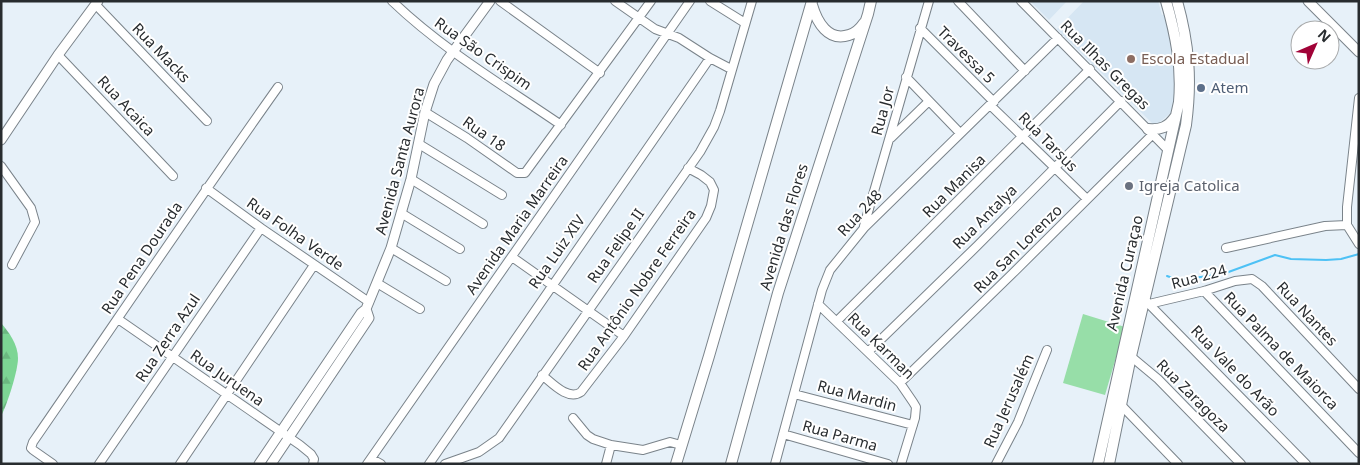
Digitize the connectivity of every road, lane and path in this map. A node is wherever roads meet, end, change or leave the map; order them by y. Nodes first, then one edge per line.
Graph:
1 (392, 1) edge
2 (490, 1) edge
3 (500, 1) edge
4 (615, 1) edge
5 (652, 1) edge
6 (690, 1) edge
7 (710, 1) edge
8 (752, 1) edge
9 (871, 1) edge
10 (929, 1) edge
11 (958, 1) edge
12 (1021, 1) edge
13 (1166, 1) edge
14 (1177, 1) edge
15 (1308, 1) edge
16 (812, 2) edge
17 (97, 3) edge
18 (868, 14) junction
19 (640, 18) junction
20 (745, 23) junction
21 (920, 28) junction
22 (667, 34) junction
23 (1058, 38) junction
24 (453, 51) junction
25 (1359, 52) edge
26 (58, 55) junction
27 (710, 58) junction
28 (731, 69) junction
29 (1090, 69) junction
30 (1026, 70) junction
31 (600, 73) junction
32 (906, 77) junction
33 (278, 87) dead end
34 (1359, 98) edge
35 (929, 101) junction
36 (1120, 101) junction
37 (992, 103) junction
38 (425, 112) junction
39 (1177, 114) junction
40 (207, 121) dead end
41 (561, 125) junction
42 (1151, 131) junction
43 (960, 133) junction
44 (1023, 136) junction
45 (890, 138) junction
46 (1, 140) edge
47 (419, 144) junction
48 (1168, 150) junction
49 (1, 166) edge
50 (1054, 167) junction
51 (688, 168) junction
52 (173, 176) dead end
53 (410, 178) junction
54 (206, 188) junction
55 (502, 195) dead end
56 (1086, 199) junction
57 (401, 213) junction
58 (1151, 223) junction
59 (483, 224) dead end
60 (1348, 225) junction
61 (261, 228) junction
62 (864, 228) junction
63 (1161, 228) junction
64 (1359, 244) edge
65 (391, 248) junction
66 (1226, 248) dead end
67 (460, 249) dead end
68 (512, 257) junction
69 (12, 265) dead end
70 (314, 265) junction
71 (446, 281) dead end
72 (1256, 281) joint
73 (377, 283) junction
74 (552, 284) junction
75 (1204, 291) junction
76 (1146, 302) junction
77 (818, 304) junction
78 (367, 306) junction
79 (420, 308) dead end
80 (587, 311) junction
81 (118, 319) junction
82 (837, 322) junction
83 (624, 336) junction
84 (1047, 350) dead end
85 (868, 352) junction
86 (1127, 354) junction
87 (172, 357) junction
88 (542, 375) junction
89 (900, 383) junction
90 (1359, 389) edge
91 (227, 394) junction
92 (794, 394) junction
93 (1121, 405) junction
94 (574, 418) dead end
95 (913, 425) junction
96 (281, 432) junction
97 (783, 434) junction
98 (289, 438) junction
99 (610, 445) junction
100 (681, 445) junction
101 (1359, 453) edge
102 (369, 461) edge
103 (1111, 462) edge
104 (52, 464) edge
105 (99, 464) edge
106 (180, 464) edge
107 (259, 464) edge
108 (271, 464) edge
109 (313, 464) edge
110 (381, 464) edge
111 (429, 464) edge
112 (445, 464) edge
113 (606, 464) edge
114 (676, 464) edge
115 (732, 464) edge
116 (775, 464) edge
117 (888, 464) edge
118 (901, 464) edge
119 (996, 464) edge
120 (1098, 464) edge
121 (1178, 464) edge
122 (1241, 464) edge
123 (1306, 464) edge

1 - 24 street, Rua São Crispim
2 - 24 street, Avenida Santa Aurora
3 - 31 street
4 - 19 street
5 - 19 street
6 - 22 street, Avenida Maria Marreira
7 - 20 street
8 - 20 street, Rua Felipe II
9 - 18 main road, Avenida das Flores
10 - 21 street, Rua Jor
11 - 30 street
12 - 23 street, Rua Ilhas Gregas
13 - 39 main road, Avenida Curaçao
14 - 63 main road, Avenida Curaçao
15 - 25 street
16 - 18 main road
16 - 100 main road
17 - 26 street
17 - 40 street, Rua Macks
18 - 115 main road, Avenida das Flores
19 - 22 street
19 - 31 street
20 - 28 street, Rua Felipe II
21 - 32 street, Rua Jor
21 - 37 street, Travessa 5
22 - 27 street
22 - 68 street, Avenida Maria Marreira
23 - 29 street, Rua Ilhas Gregas
23 - 30 street, Rua 248
24 - 38 street, Avenida Santa Aurora
24 - 41 street, Rua São Crispim
26 - 46 street
26 - 52 street, Rua Acaica
27 - 28 street
27 - 74 street, Rua Luiz XIV
28 - 51 street, Rua Felipe II
29 - 36 street, Rua Ilhas Gregas
29 - 44 street, Rua Manisa
30 - 37 street, Rua 248
31 - 41 street
32 - 35 street
32 - 45 street, Rua Jor
33 - 54 street, Rua Pena Dourada
34 - 60 street
35 - 43 street
35 - 45 street
36 - 42 street, Rua Ilhas Gregas
36 - 50 street, Rua Antalya
37 - 43 street, Rua 248
37 - 44 street, Rua Tarsus
38 - 41 street, Rua 18
38 - 47 street, Avenida Santa Aurora
39 - 42 main road
39 - 48 main road, Avenida Curaçao
42 - 48 street, Rua Ilhas Gregas
42 - 56 street, Rua San Lorenzo
43 - 62 street, Rua 248
44 - 50 street, Rua Tarsus
44 - 82 street, Rua Manisa
45 - 62 street, Rua Jor
47 - 53 street, Avenida Santa Aurora
47 - 55 street
48 - 58 main road, Avenida Curaçao
49 - 69 street
50 - 56 street, Rua Tarsus
50 - 85 street, Rua Antalya
51 - 80 street, Rua Felipe II
51 - 83 street, Rua Antônio Nobre Ferreira
53 - 57 street, Avenida Santa Aurora
53 - 59 street
54 - 61 street, Rua Folha Verde
54 - 81 street, Rua Pena Dourada
56 - 89 street, Rua San Lorenzo
57 - 65 street, Avenida Santa Aurora
57 - 67 street
58 - 63 main road
58 - 86 main road, Avenida Curaçao
60 - 64 street
60 - 66 street
61 - 70 street, Rua Folha Verde
61 - 87 street, Rua Zerra Azul
62 - 77 street, Rua 248
63 - 76 main road, Avenida Curaçao
65 - 71 street
65 - 73 street, Avenida Santa Aurora
68 - 74 street
68 - 102 street, Avenida Maria Marreira
70 - 78 street, Rua Folha Verde
70 - 91 street
72 - 75 street, Rua 224
72 - 90 street, Rua Nantes
73 - 78 street, Avenida Santa Aurora
73 - 79 street
74 - 80 street
74 - 111 street, Rua Luiz XIV
75 - 76 street, Rua 224
75 - 101 street, Rua Palma de Maiorca
76 - 86 main road, Avenida Curaçao
76 - 123 street, Rua Vale do Arão
77 - 82 street, Rua Karman
77 - 92 street, Rua 248
78 - 96 street
78 - 98 street
80 - 83 street
80 - 88 street, Rua Felipe II
81 - 87 street, Rua Juruena
81 - 104 street, Rua Pena Dourada
82 - 85 street, Rua Karman
83 - 88 street, Rua Antônio Nobre Ferreira
84 - 119 street, Rua Jerusalém
85 - 89 street, Rua Karman
86 - 93 main road, Avenida Curaçao
86 - 120 main road, Avenida Curaçao
86 - 122 street, Rua Zaragoza
87 - 91 street, Rua Juruena
87 - 105 street, Rua Zerra Azul
88 - 112 street, Rua Felipe II
89 - 95 street, Rua Karman
91 - 96 street, Rua Juruena
91 - 106 street
92 - 95 street, Rua Mardin
92 - 97 street, Rua 248
93 - 103 main road, Avenida Curaçao
93 - 121 street
94 - 99 street
95 - 118 street
96 - 98 street, Rua Juruena
96 - 107 street
97 - 116 street, Rua 248
97 - 117 street, Rua Parma
98 - 108 street
98 - 109 street, Rua Juruena
99 - 100 street
99 - 113 street
100 - 114 main road
102 - 110 street

